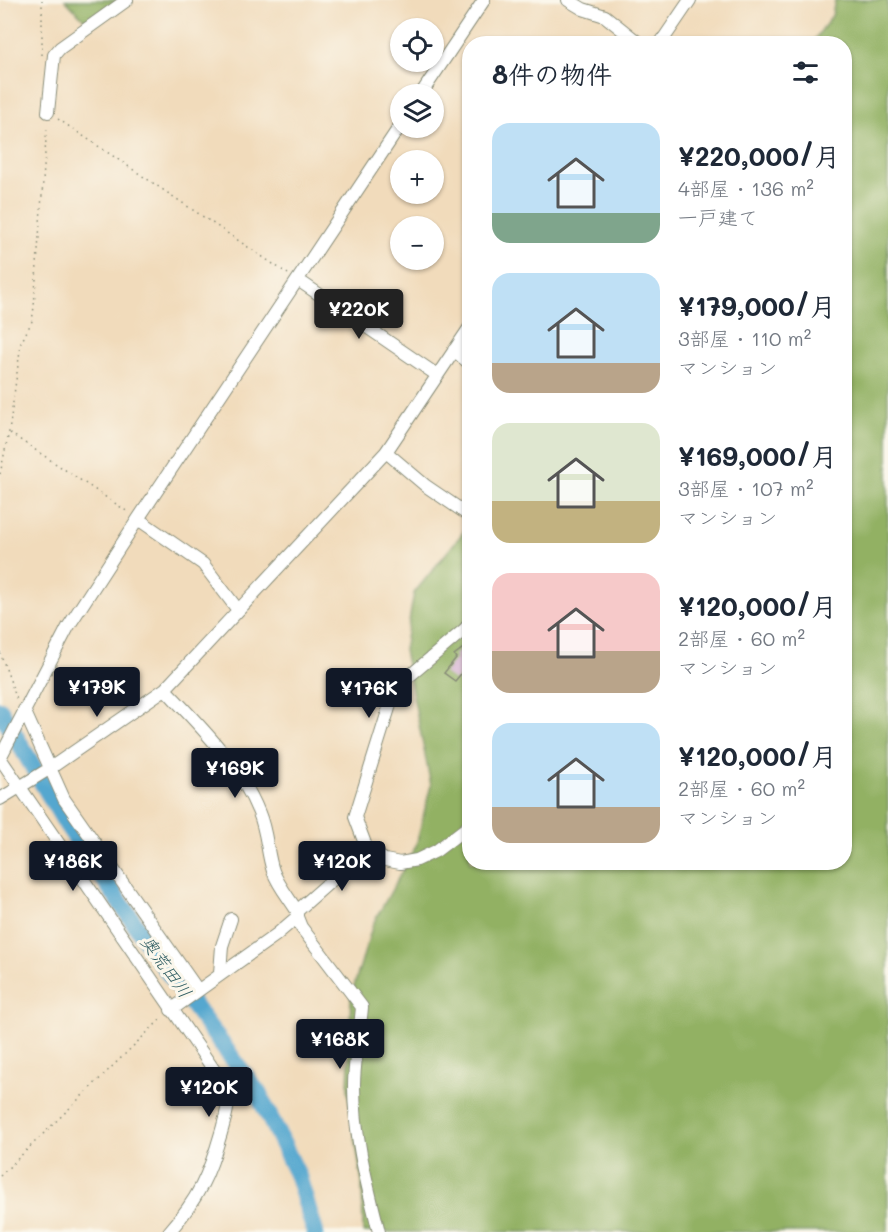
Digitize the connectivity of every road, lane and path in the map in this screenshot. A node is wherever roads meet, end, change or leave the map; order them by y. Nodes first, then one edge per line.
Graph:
1 (42, 0) edge
2 (127, 0) edge
3 (484, 0) edge
4 (568, 0) edge
5 (690, 0) edge
6 (630, 36) edge
7 (665, 36) edge
8 (42, 62) dead end
9 (428, 84) edge
10 (48, 112) junction
11 (392, 138) edge
12 (298, 280) junction
13 (462, 338) edge
14 (454, 350) junction
15 (462, 356) edge
16 (437, 375) junction
17 (9, 432) junction
18 (386, 452) junction
19 (0, 474) edge
20 (462, 511) edge
21 (138, 519) junction
22 (238, 610) junction
23 (462, 632) edge
24 (0, 652) edge
25 (165, 689) junction
26 (22, 714) junction
27 (1, 757) edge
28 (47, 770) junction
29 (22, 785) junction
30 (0, 799) edge
31 (462, 831) edge
32 (368, 849) junction
33 (297, 914) junction
34 (231, 919) dead end
35 (220, 973) junction
36 (196, 990) junction
37 (172, 1008) junction
38 (0, 1176) edge
39 (168, 1232) edge
40 (380, 1232) edge

1 - 8 path
2 - 10 street
3 - 9 street
4 - 6 street
5 - 7 street
10 - 12 path
10 - 17 path
11 - 12 street
12 - 16 street
12 - 21 street
13 - 14 street
14 - 15 street
14 - 16 street
16 - 18 street
17 - 19 path
17 - 21 path
18 - 20 street
18 - 22 street
21 - 22 street
21 - 26 street
22 - 25 street
23 - 32 street
24 - 26 path
25 - 28 street
25 - 33 street
26 - 27 street
26 - 28 street
27 - 29 street
28 - 29 street
28 - 36 street
29 - 30 street
29 - 37 street
31 - 32 street
32 - 33 street
33 - 35 street
33 - 40 street
34 - 35 street
35 - 36 street
36 - 37 street
37 - 38 path
37 - 39 street

